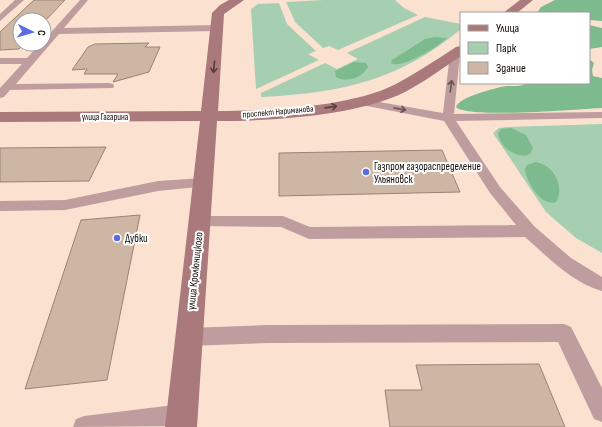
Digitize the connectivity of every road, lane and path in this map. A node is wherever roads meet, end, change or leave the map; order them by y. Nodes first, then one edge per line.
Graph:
1 (20, 0) edge
2 (84, 0) edge
3 (219, 0) edge
4 (238, 0) edge
5 (527, 0) edge
6 (512, 8) edge
7 (0, 18) edge
8 (218, 20) junction
9 (57, 31) junction
10 (458, 52) edge
11 (0, 61) edge
12 (30, 61) junction
13 (8, 86) junction
14 (110, 86) dead end
15 (0, 95) edge
16 (362, 102) junction
17 (602, 115) edge
18 (209, 116) junction
19 (0, 117) edge
20 (448, 118) junction
21 (203, 183) junction
22 (0, 206) edge
23 (200, 221) junction
24 (529, 231) junction
25 (602, 284) edge
26 (188, 337) junction
27 (602, 411) edge
28 (181, 421) edge
29 (84, 427) edge

1 - 7 lane
2 - 9 lane
3 - 8 main road
4 - 8 main road
5 - 6 main road
8 - 9 lane
8 -> 18 main road
9 - 12 lane
10 - 16 main road, проспект Нариманова
20 -> 10 lane
11 - 12 lane
12 - 13 lane
13 - 14 lane
13 - 15 lane
18 -> 16 main road, проспект Нариманова
16 -> 20 lane
17 - 20 lane
18 - 19 main road, улица Гагарина
18 - 21 main road, улица Кролюницкого
20 - 24 lane
21 - 22 lane
21 - 23 main road, улица Кролюницкого
23 - 24 lane
23 - 26 main road, улица Кролюницкого
24 - 25 lane
26 - 27 lane
26 - 28 main road, улица Кролюницкого
28 - 29 lane

